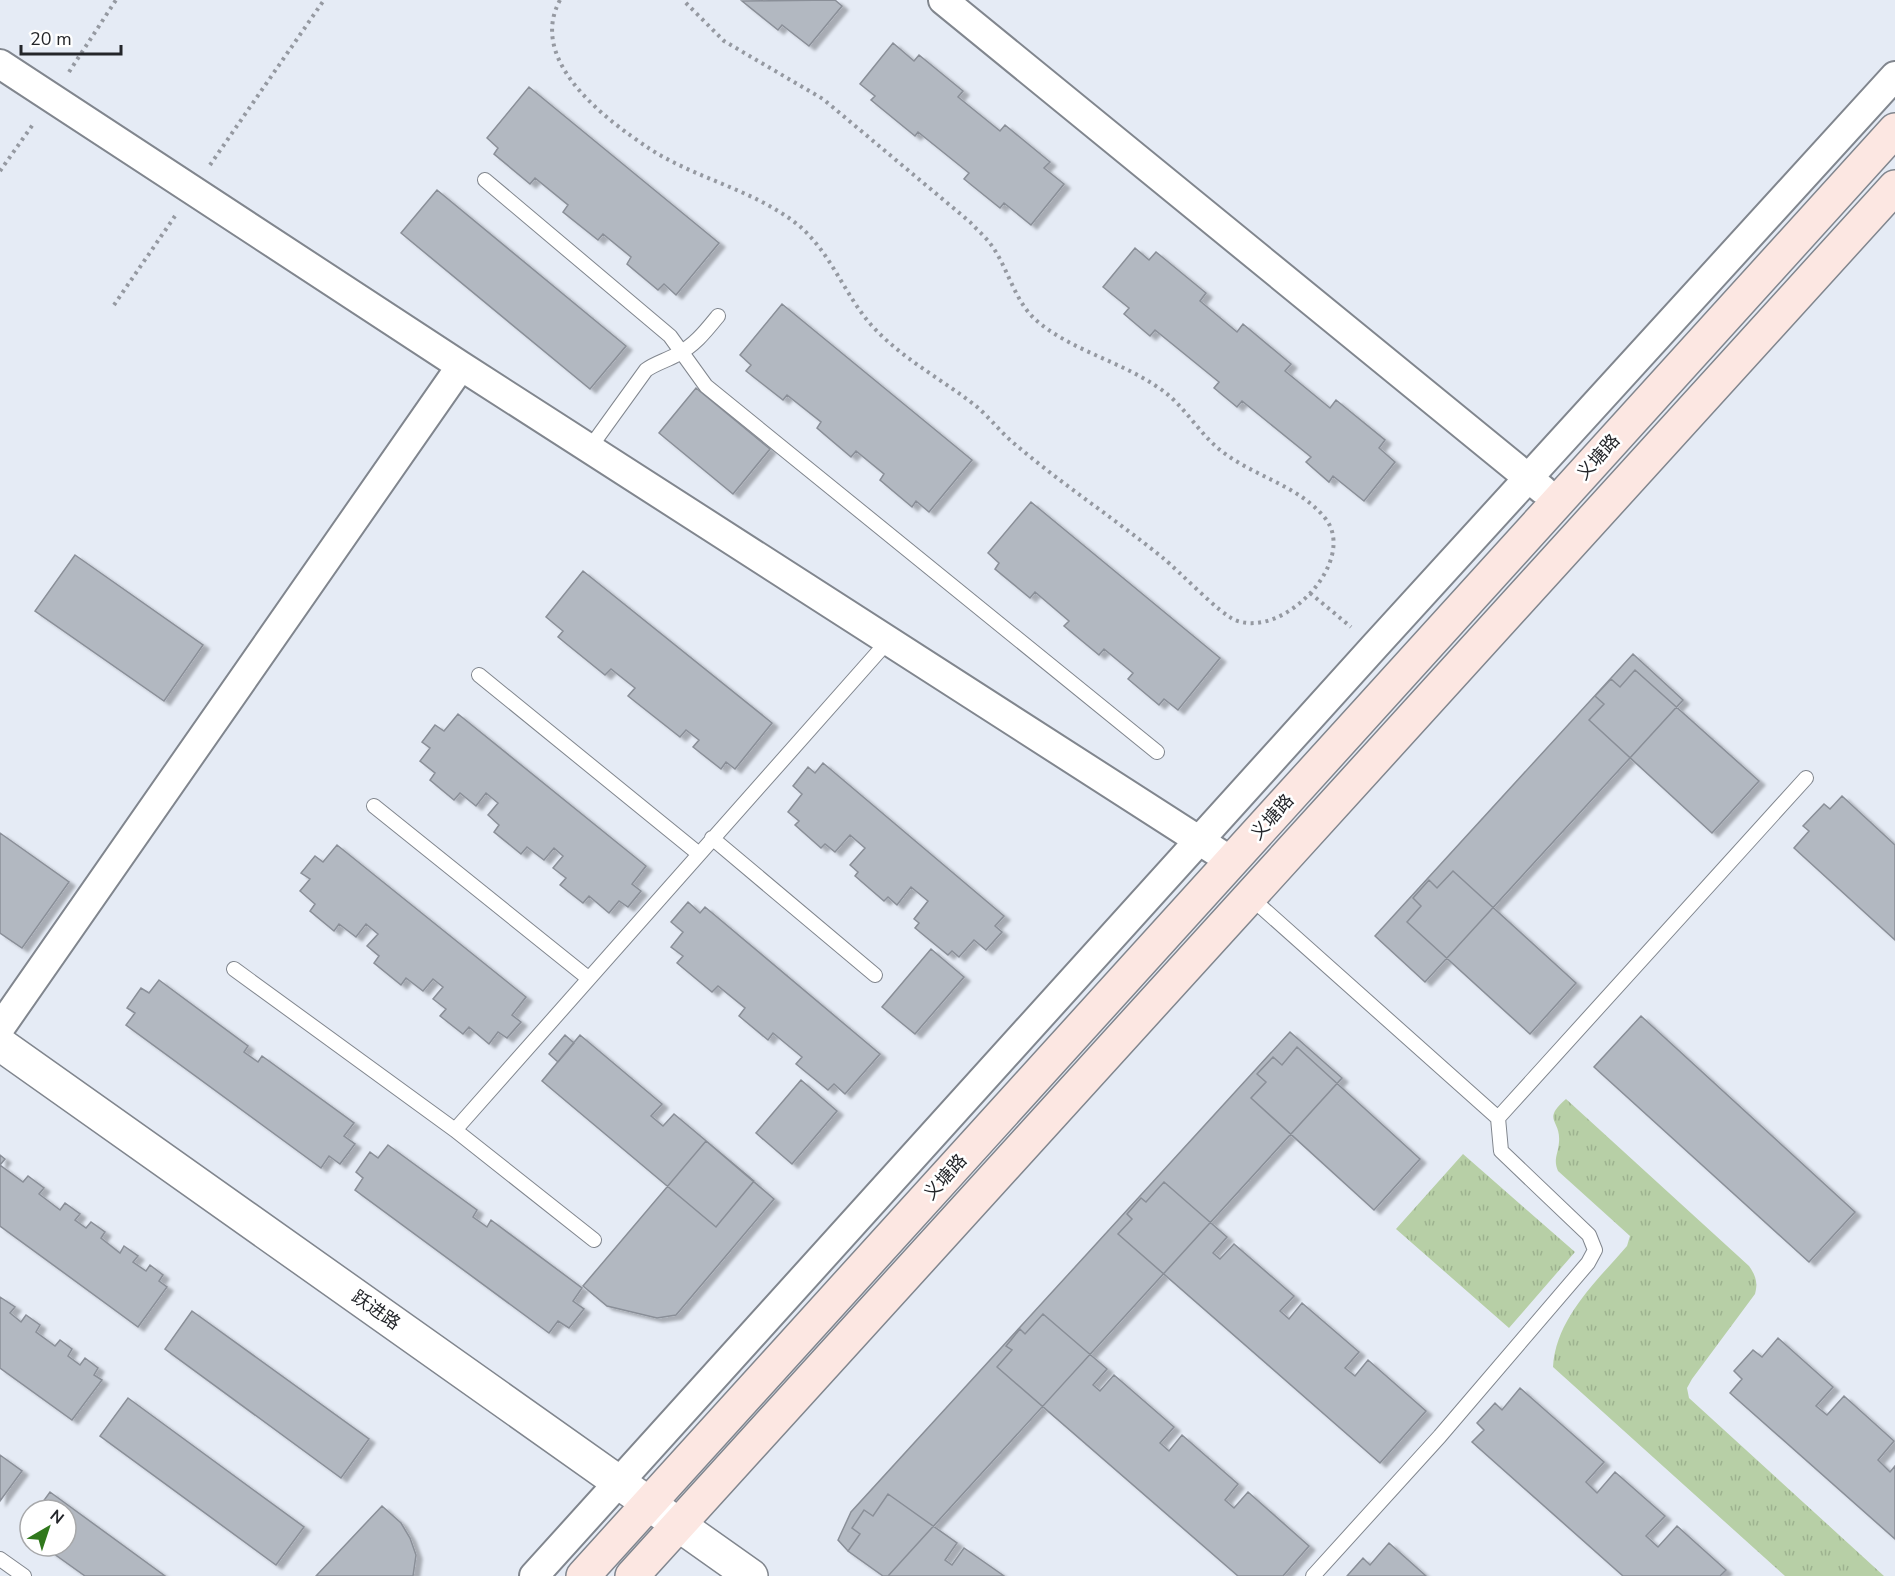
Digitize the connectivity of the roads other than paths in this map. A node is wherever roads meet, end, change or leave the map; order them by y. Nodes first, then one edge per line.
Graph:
1 (943, 0) edge
2 (0, 64) edge
3 (1895, 76) edge
4 (1895, 130) edge
5 (485, 180) dead end
6 (1895, 187) edge
7 (718, 316) dead end
8 (681, 352) junction
9 (461, 366) junction
10 (590, 449) junction
11 (1529, 478) junction
12 (1557, 502) junction
13 (888, 641) junction
14 (479, 675) dead end
15 (1157, 752) dead end
16 (1806, 778) dead end
17 (374, 806) dead end
18 (712, 838) junction
19 (1199, 841) junction
20 (699, 854) junction
21 (1232, 861) junction
22 (1249, 896) junction
23 (234, 969) dead end
24 (875, 975) dead end
25 (588, 978) junction
26 (0, 1028) edge
27 (0, 1044) edge
28 (1498, 1119) junction
29 (454, 1130) junction
30 (594, 1240) dead end
31 (619, 1482) junction
32 (648, 1503) junction
33 (678, 1525) junction
34 (0, 1559) edge
35 (24, 1576) edge
36 (534, 1576) edge
37 (583, 1576) edge
38 (632, 1576) edge
39 (751, 1576) edge
40 (1313, 1576) edge

1 - 11 street
2 - 9 street
3 - 11 street
4 - 12 main road, 义塘路
5 - 8 lane
6 - 22 main road, 义塘路
7 - 8 lane
8 - 10 lane
8 - 15 lane
9 - 10 street
9 - 26 street
10 - 13 street
11 - 12 street
11 - 19 street
12 - 21 main road, 义塘路
13 - 18 lane
13 - 19 street
14 - 20 lane
16 - 28 lane
17 - 25 lane
18 - 20 lane
18 - 24 lane
19 - 21 street
19 - 31 street
20 - 25 lane
21 - 32 main road, 义塘路
22 - 28 lane
22 - 33 main road, 义塘路
23 - 29 lane
25 - 29 lane
27 - 31 street, 跃进路
28 - 40 lane
29 - 30 lane
31 - 32 street, 跃进路
31 - 36 street
32 - 33 street, 跃进路
32 - 37 main road, 义塘路
33 - 38 main road, 义塘路
33 - 39 street, 跃进路
34 - 35 lane

